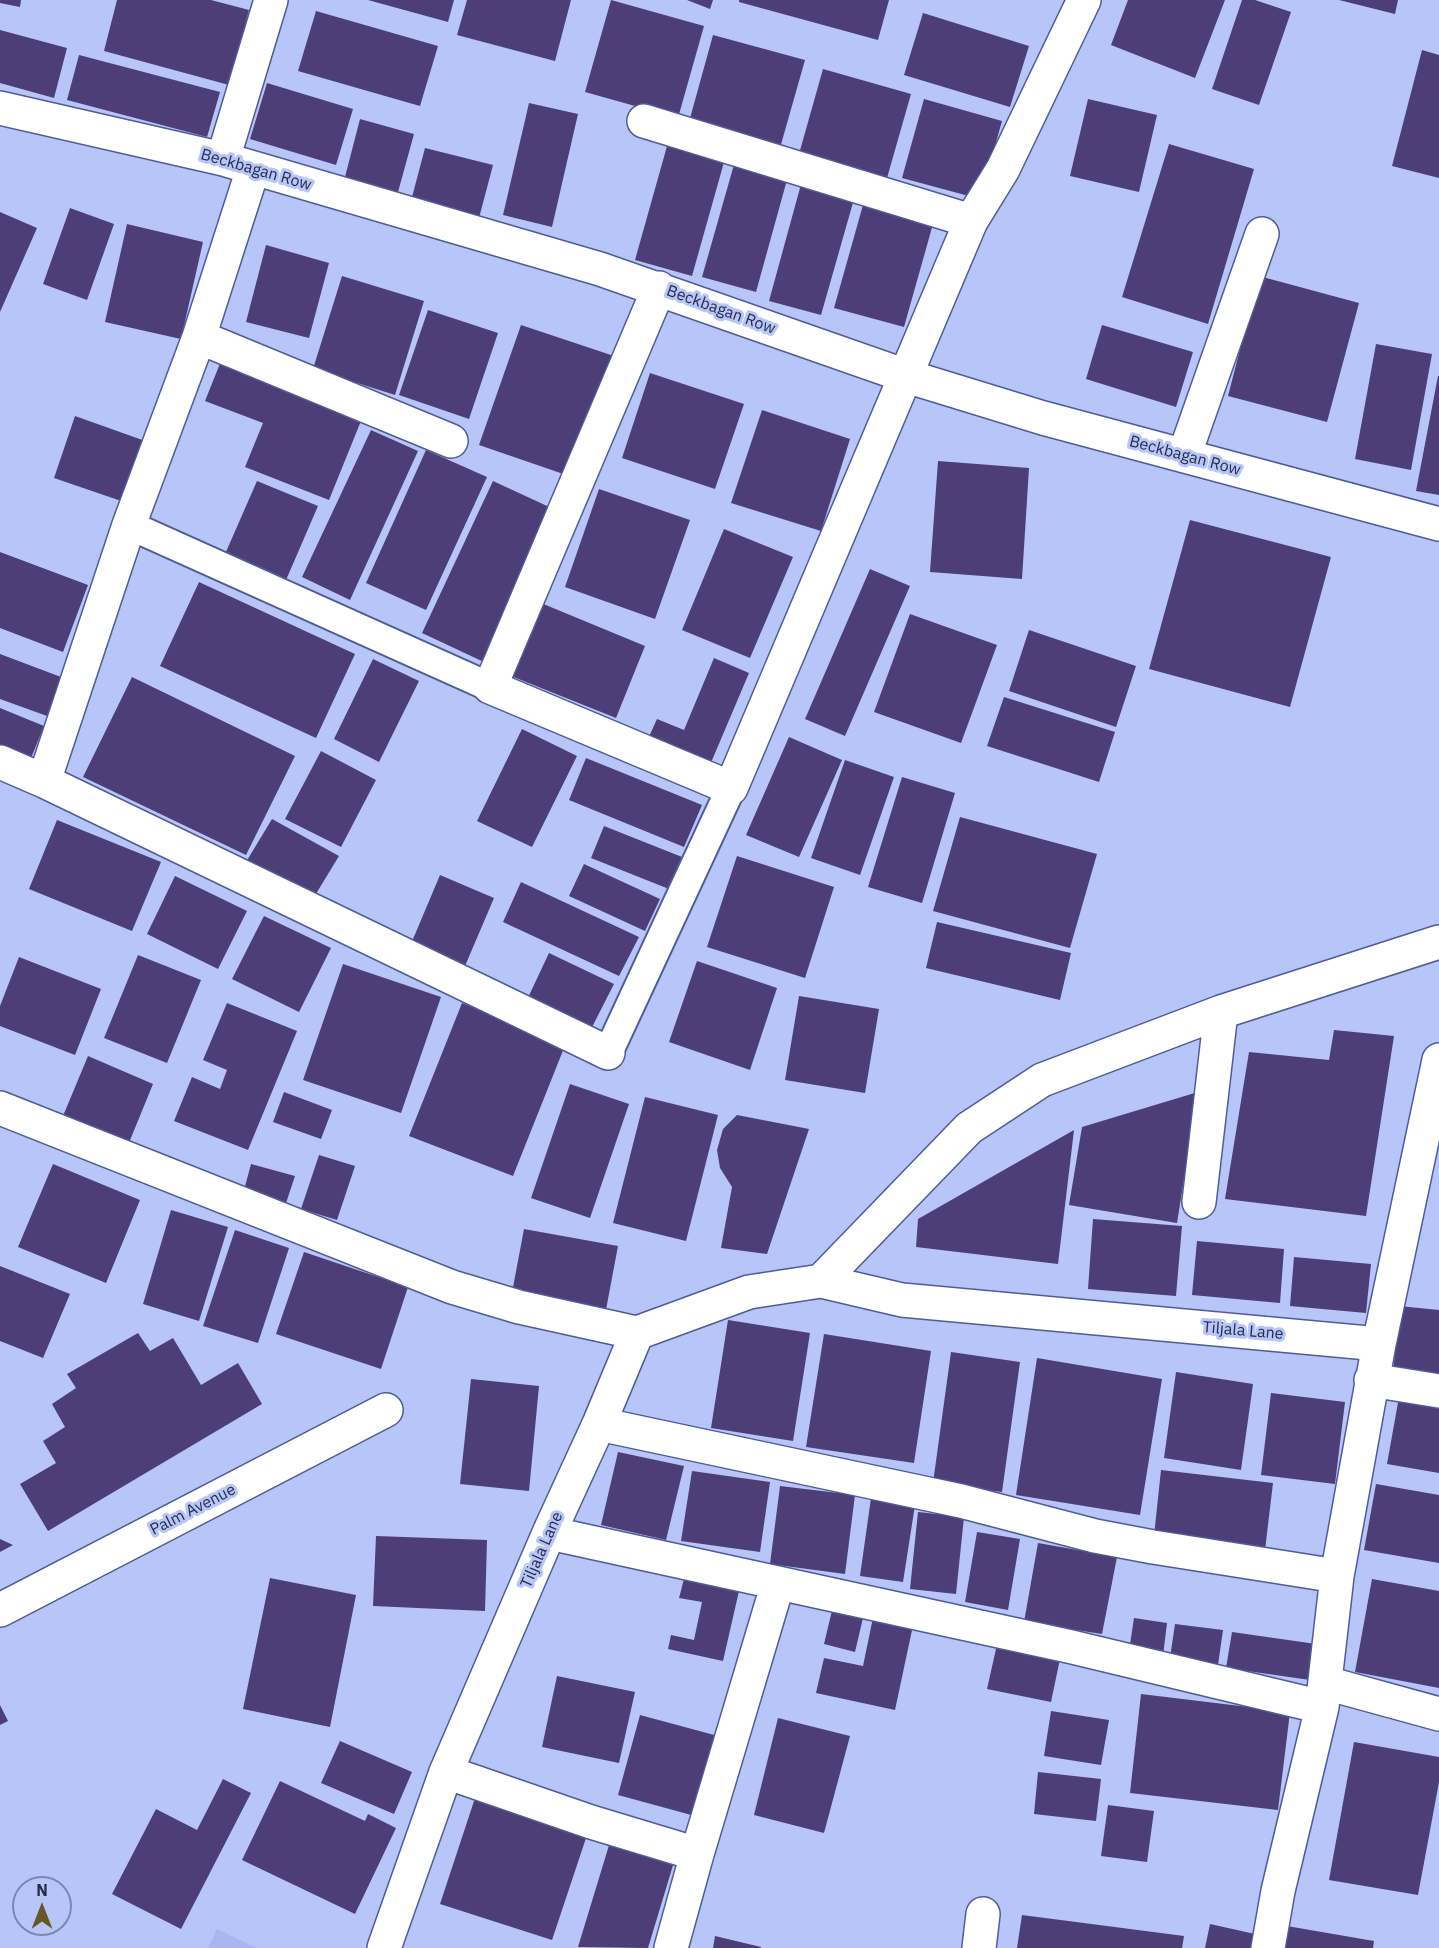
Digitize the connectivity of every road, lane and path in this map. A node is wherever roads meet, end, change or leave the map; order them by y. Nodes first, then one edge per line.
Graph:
1 (271, 0) edge
2 (1084, 0) edge
3 (0, 108) edge
4 (644, 121) dead end
5 (238, 164) junction
6 (971, 220) junction
7 (1262, 234) dead end
8 (659, 288) junction
9 (199, 337) junction
10 (906, 376) junction
11 (451, 441) dead end
12 (1184, 456) junction
13 (1439, 524) edge
14 (129, 525) junction
15 (490, 687) junction
16 (0, 762) edge
17 (44, 781) junction
18 (731, 788) junction
19 (1439, 942) edge
20 (1221, 1012) junction
21 (608, 1053) joint
22 (1439, 1060) edge
23 (0, 1108) edge
24 (1199, 1202) dead end
25 (821, 1281) junction
26 (637, 1333) junction
27 (1378, 1344) junction
28 (1371, 1380) junction
29 (1439, 1391) edge
30 (386, 1410) dead end
31 (599, 1425) junction
32 (549, 1533) junction
33 (1337, 1576) junction
34 (778, 1583) junction
35 (0, 1610) edge
36 (1324, 1695) junction
37 (1439, 1714) edge
38 (446, 1772) junction
39 (697, 1854) junction
40 (983, 1914) dead end
41 (384, 1948) edge
42 (671, 1948) edge
43 (979, 1948) edge
44 (1268, 1948) edge

1 - 5 street
2 - 6 street
3 - 5 street, Beckbagan Row
4 - 6 street
5 - 8 street, Beckbagan Row
5 - 9 street
6 - 10 street
7 - 12 street
8 - 10 street, Beckbagan Row
8 - 15 street
9 - 11 street
9 - 14 street
10 - 12 street, Beckbagan Row
10 - 18 street
12 - 13 street, Beckbagan Row
14 - 15 lane
14 - 17 street
15 - 18 street
16 - 17 street
17 - 21 street
18 - 21 lane
19 - 20 street
20 - 24 street
20 - 25 street
22 - 27 street
23 - 26 street
25 - 26 street, Tiljala Lane
25 - 27 street, Tiljala Lane
26 - 31 street, Tiljala Lane
27 - 28 street
28 - 29 street
28 - 33 street
30 - 35 street, Palm Avenue
31 - 32 street, Tiljala Lane
31 - 33 street
32 - 34 street
32 - 38 street, Tiljala Lane
33 - 36 street
34 - 36 street
34 - 39 street
36 - 37 street
36 - 44 street
38 - 39 street
38 - 41 street, Tiljala Lane
39 - 42 street
40 - 43 street

